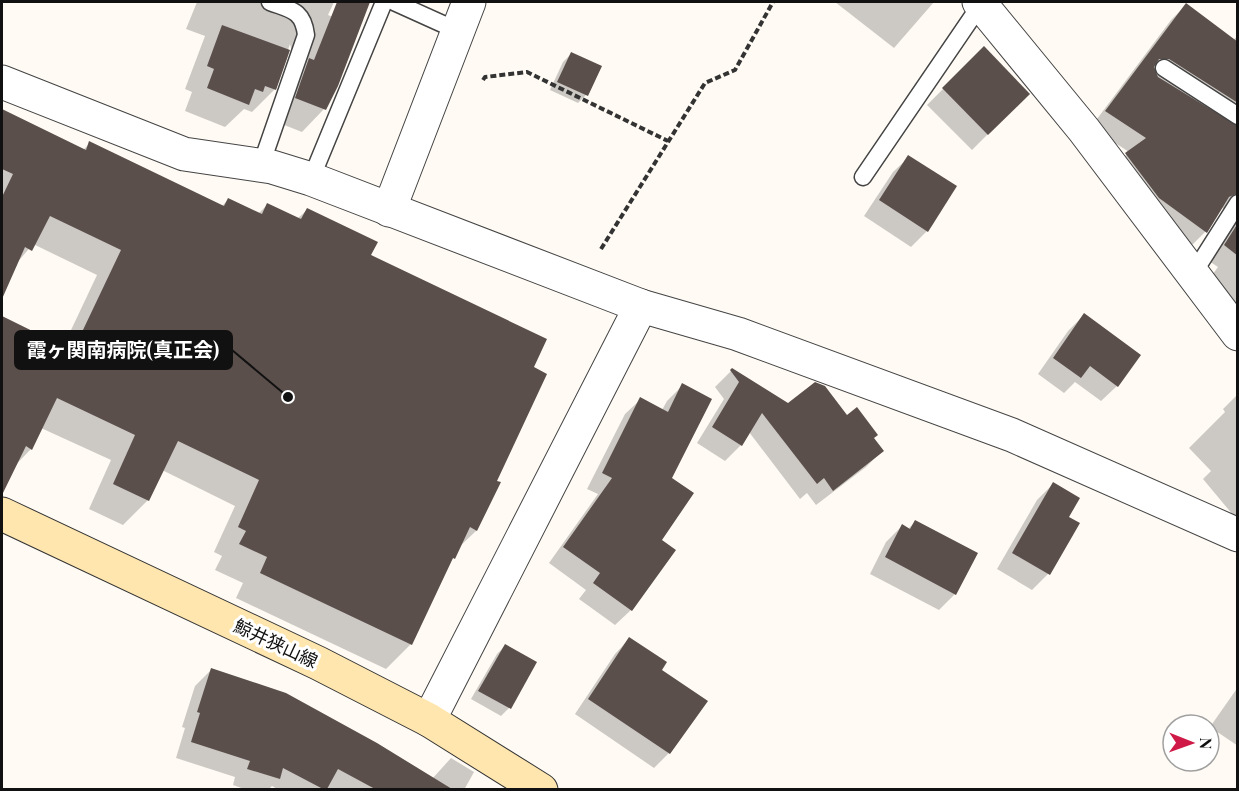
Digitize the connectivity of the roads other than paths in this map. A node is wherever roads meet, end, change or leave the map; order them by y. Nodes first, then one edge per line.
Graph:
1 (270, 2) edge
2 (384, 2) edge
3 (394, 2) edge
4 (980, 3) edge
5 (463, 16) edge
6 (1164, 68) dead end
7 (2, 82) edge
8 (1238, 116) edge
9 (261, 165) junction
10 (862, 177) dead end
11 (311, 179) junction
12 (1238, 203) edge
13 (389, 210) junction
14 (1193, 274) junction
15 (641, 306) junction
16 (1238, 334) edge
17 (2, 514) edge
18 (1238, 535) edge
19 (429, 720) junction
20 (541, 789) edge

1 - 9 lane
2 - 11 lane
3 - 5 lane
4 - 10 lane
4 - 14 street
5 - 13 street
6 - 8 lane
7 - 9 street
9 - 11 street
11 - 13 street
12 - 14 lane
13 - 15 street
14 - 16 street
15 - 18 street
15 - 19 street
17 - 19 main road, 鯨井狭山線
19 - 20 main road, 鯨井狭山線

